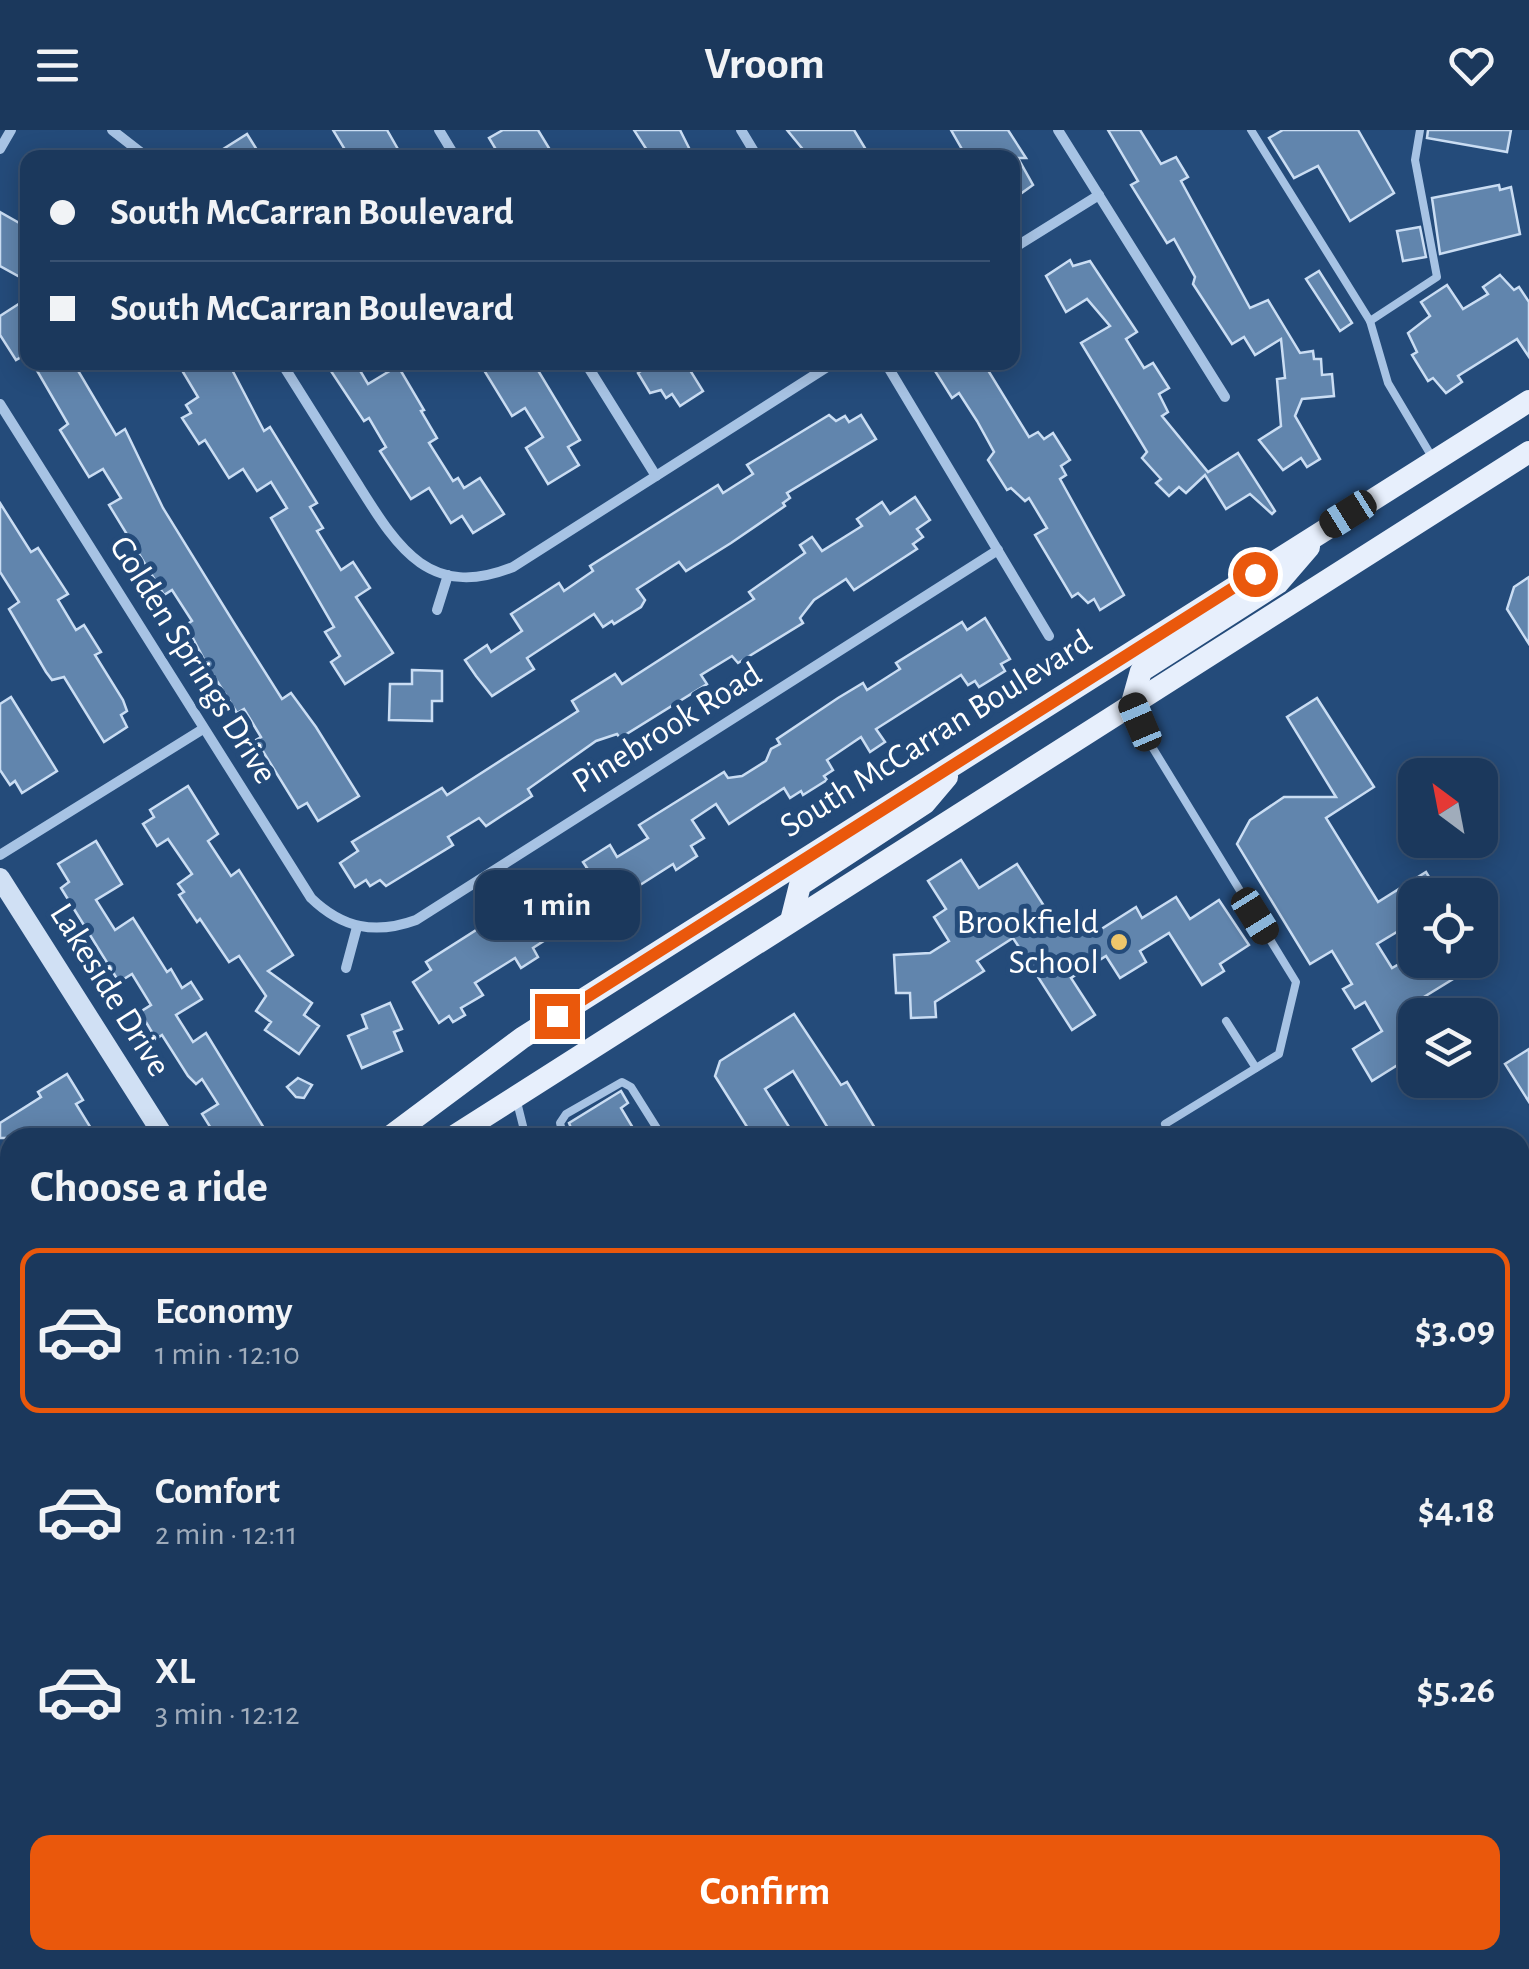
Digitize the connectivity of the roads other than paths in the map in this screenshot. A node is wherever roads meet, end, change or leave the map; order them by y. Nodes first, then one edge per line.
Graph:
1 (11, 130) edge
2 (112, 130) edge
3 (1058, 130) edge
4 (1251, 130) edge
5 (1420, 130) edge
6 (0, 149) edge
7 (138, 150) edge
8 (1098, 195) junction
9 (1020, 244) edge
10 (1370, 320) junction
11 (286, 370) edge
12 (590, 370) edge
13 (822, 370) edge
14 (890, 370) edge
15 (1225, 397) dead end
16 (1529, 400) edge
17 (0, 404) edge
18 (1529, 452) edge
19 (1434, 460) junction
20 (656, 476) junction
21 (1320, 532) junction
22 (998, 550) junction
23 (448, 576) junction
24 (438, 610) dead end
25 (1049, 636) dead end
26 (1132, 702) junction
27 (203, 729) junction
28 (962, 759) junction
29 (0, 855) edge
30 (0, 878) edge
31 (792, 917) junction
32 (357, 927) junction
33 (346, 968) dead end
34 (1226, 1021) dead end
35 (1256, 1068) junction
36 (514, 1094) junction
37 (1165, 1124) dead end
38 (154, 1128) edge
39 (401, 1128) edge
40 (465, 1128) edge
41 (523, 1128) edge
42 (561, 1128) edge
43 (656, 1128) edge

1 - 6 street
2 - 7 street
3 - 8 street
4 - 10 lane
5 - 10 lane
8 - 9 street
8 - 15 street
10 - 19 lane
11 - 23 street
12 - 20 street
13 - 20 street
14 - 22 street
16 - 19 main road, South McCarran Boulevard
17 - 27 street, Golden Springs Drive
18 - 26 main road
19 - 21 main road, South McCarran Boulevard
20 - 23 street
21 - 26 main road
21 - 28 main road, South McCarran Boulevard
22 - 25 street
22 - 32 street, Pinebrook Road
23 - 24 street
26 - 31 main road
26 - 35 lane
27 - 29 street
27 - 32 street, Golden Springs Drive
28 - 31 main road
28 - 39 main road, South McCarran Boulevard
30 - 38 main road, Lakeside Drive
31 - 36 main road
32 - 33 street
34 - 35 lane
35 - 37 lane
36 - 40 main road
36 - 41 lane
42 - 43 lane

